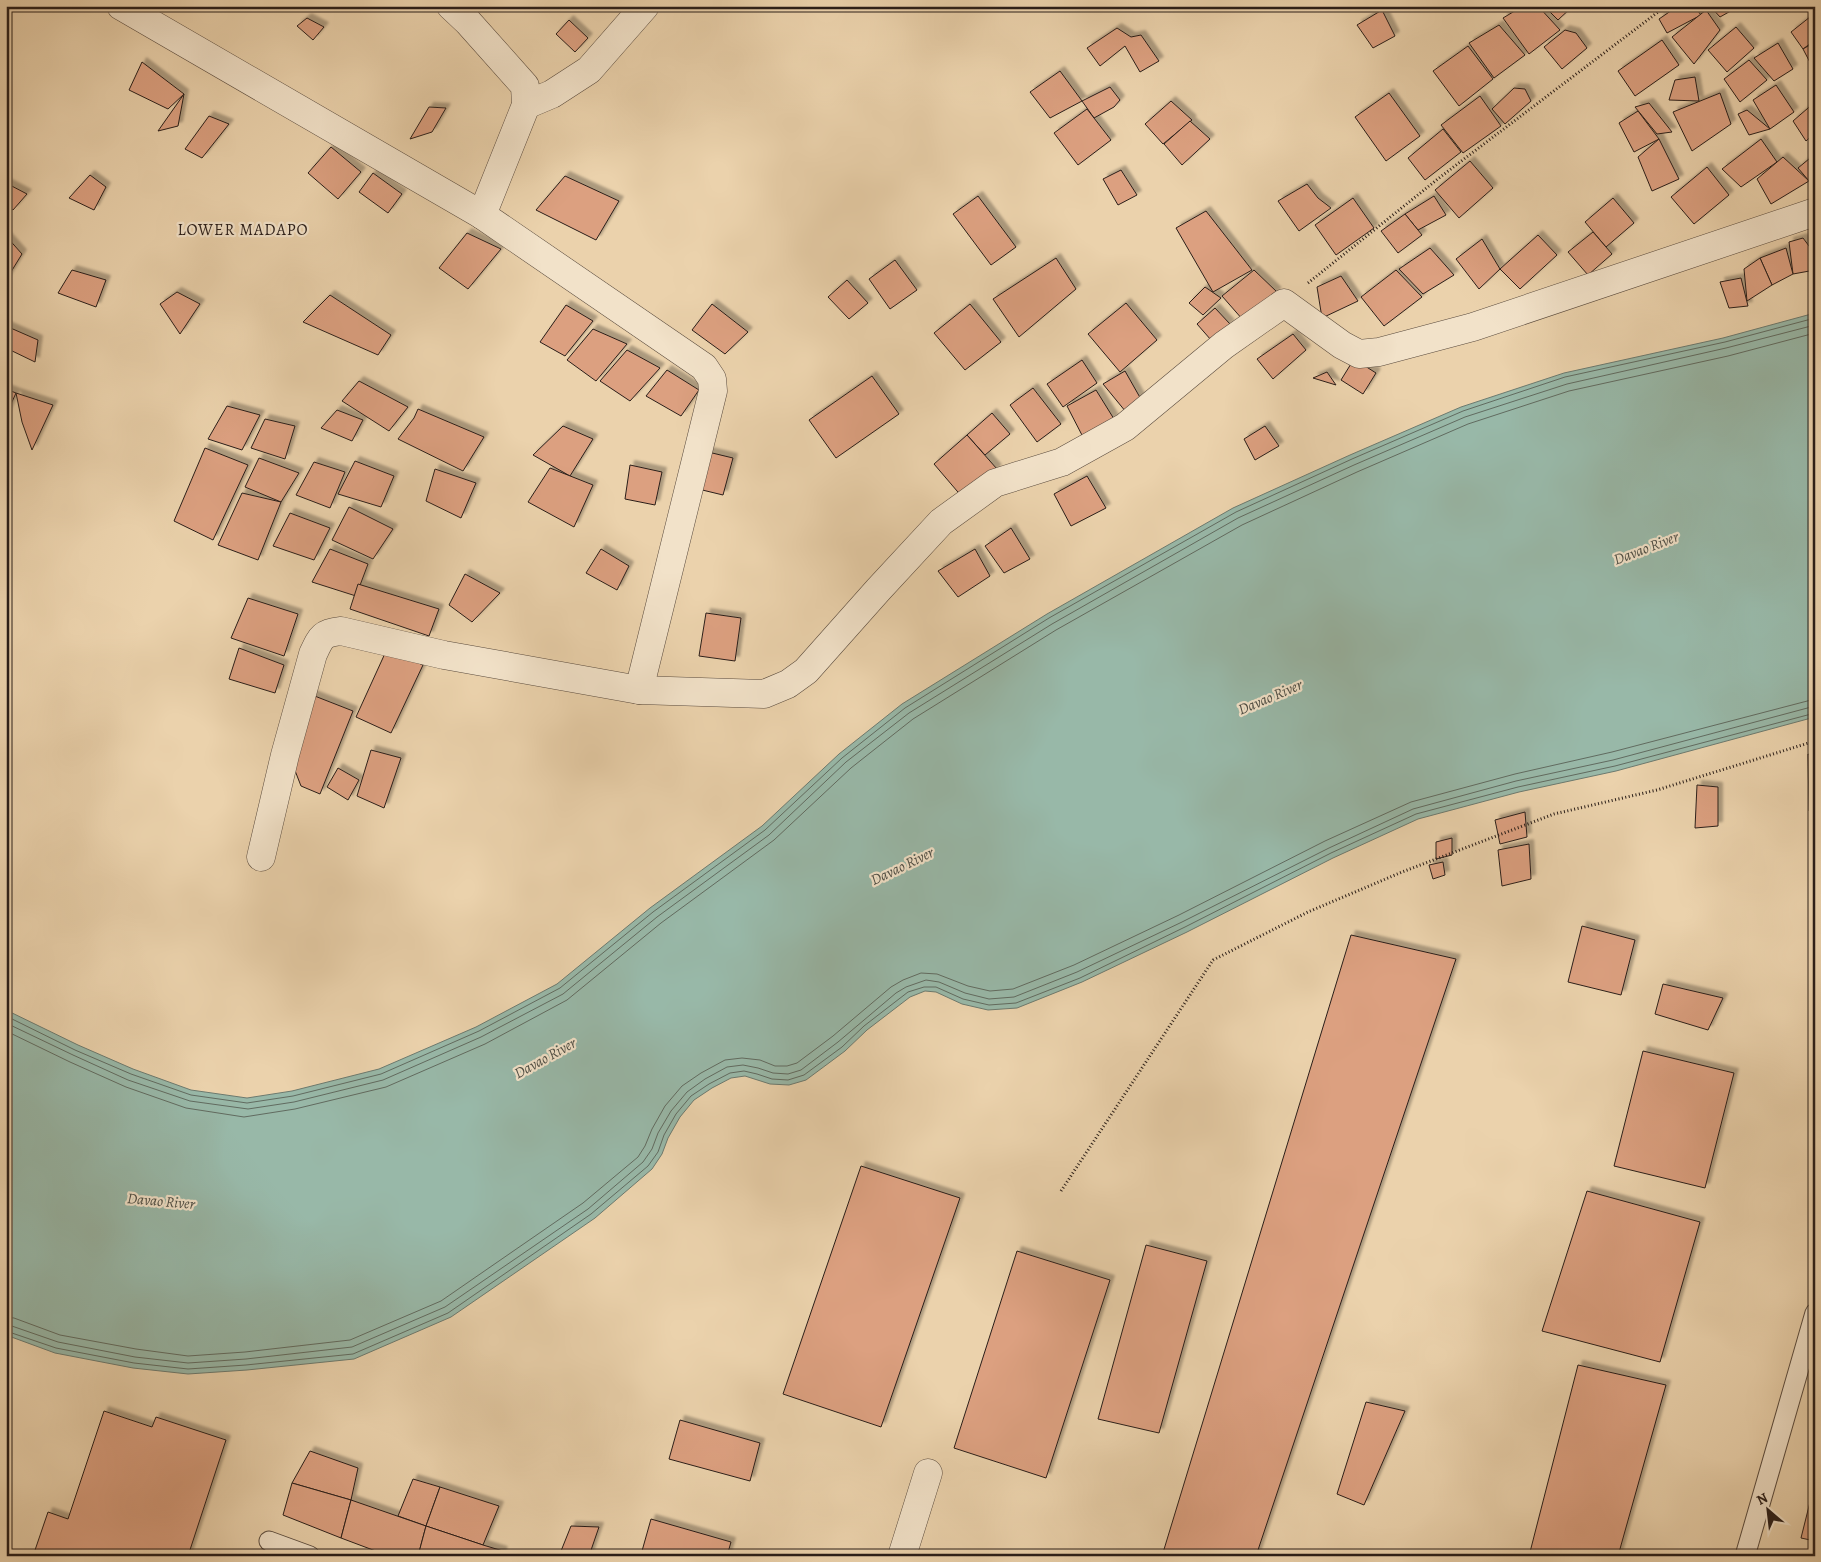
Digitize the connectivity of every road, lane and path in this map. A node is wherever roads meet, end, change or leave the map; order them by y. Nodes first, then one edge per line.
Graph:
1 (120, 6) edge
2 (451, 6) edge
3 (645, 6) edge
4 (1666, 6) edge
5 (526, 105) junction
6 (1815, 212) edge
7 (482, 215) junction
8 (1284, 303) junction
9 (639, 690) junction
10 (1815, 741) edge
11 (261, 857) dead end
12 (1062, 1190) dead end
13 (1815, 1313) edge
14 (928, 1473) dead end
15 (269, 1541) dead end
16 (310, 1556) edge
17 (902, 1556) edge
18 (1745, 1556) edge

1 - 7 street
2 - 5 street
3 - 5 street
4 - 8 path
5 - 7 street
6 - 8 street
7 - 9 street
8 - 9 street
9 - 11 street
10 - 12 path
13 - 18 lane
14 - 17 street
15 - 16 lane

